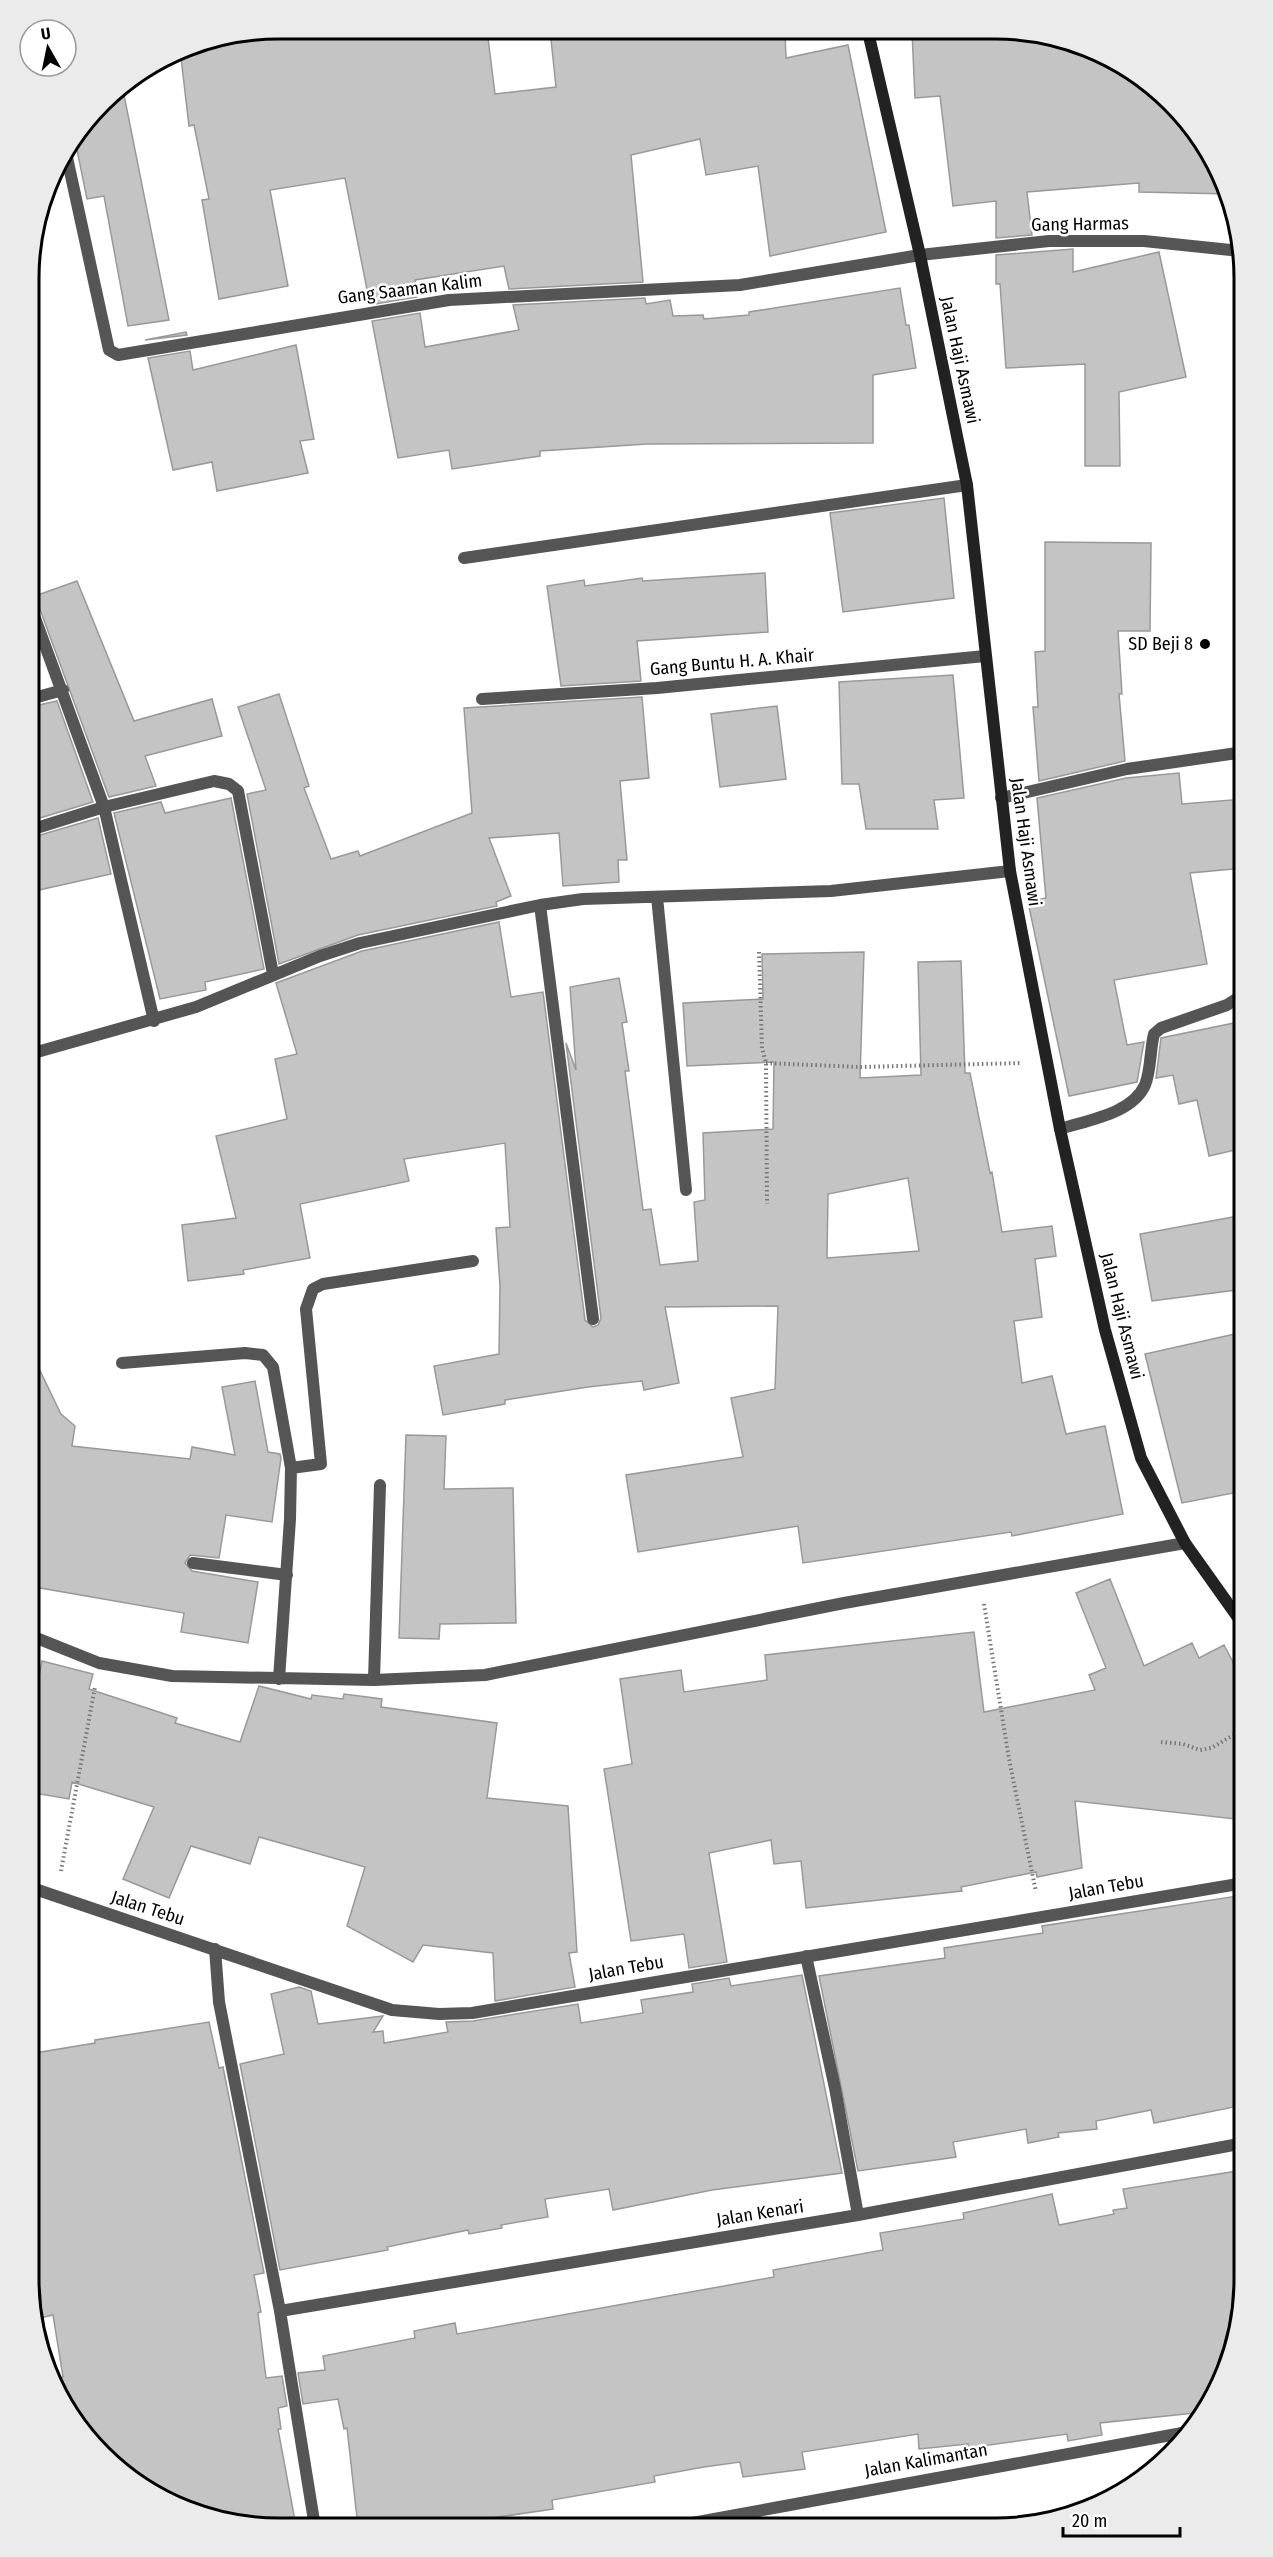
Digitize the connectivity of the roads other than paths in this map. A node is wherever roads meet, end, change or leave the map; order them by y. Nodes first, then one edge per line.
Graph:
1 (870, 39) edge
2 (68, 163) edge
3 (1232, 250) edge
4 (920, 255) junction
5 (967, 485) junction
6 (465, 558) dead end
7 (39, 628) edge
8 (986, 656) junction
9 (63, 690) junction
10 (39, 697) edge
11 (482, 699) dead end
12 (1234, 753) edge
13 (1001, 798) junction
14 (104, 807) junction
15 (39, 827) edge
16 (1010, 871) junction
17 (657, 897) junction
18 (540, 905) junction
19 (273, 974) junction
20 (1234, 1000) edge
21 (154, 1021) junction
22 (39, 1052) edge
23 (1060, 1129) junction
24 (686, 1190) dead end
25 (473, 1261) dead end
26 (593, 1319) dead end
27 (122, 1363) dead end
28 (291, 1468) junction
29 (380, 1485) dead end
30 (1185, 1543) junction
31 (193, 1563) dead end
32 (287, 1575) junction
33 (1234, 1612) edge
34 (39, 1639) edge
35 (279, 1679) junction
36 (374, 1680) junction
37 (1234, 1885) edge
38 (39, 1890) edge
39 (215, 1949) junction
40 (806, 1956) junction
41 (1234, 2144) edge
42 (858, 2215) junction
43 (280, 2311) junction
44 (1177, 2434) edge
45 (314, 2518) edge
46 (736, 2518) edge

1 - 4 street, Jalan Haji Asmawi
2 - 4 street, Gang Saaman Kalim
3 - 4 street, Gang Harmas
4 - 5 street, Jalan Haji Asmawi
5 - 6 street
5 - 8 street, Jalan Haji Asmawi
7 - 9 street
8 - 11 street, Gang Buntu H. A. Khair
8 - 13 street, Jalan Haji Asmawi
9 - 10 street
9 - 14 street
12 - 13 street
13 - 16 street, Jalan Haji Asmawi
14 - 15 street
14 - 19 street
14 - 21 street
16 - 17 street
16 - 23 street, Jalan Haji Asmawi
17 - 18 street
17 - 24 street
18 - 19 street
18 - 26 street
19 - 21 street
20 - 23 street
21 - 22 street
23 - 30 street, Jalan Haji Asmawi
25 - 28 street
27 - 28 street
28 - 32 street
29 - 36 street
30 - 33 street, Jalan Haji Asmawi
30 - 36 street
31 - 32 street
32 - 35 street
34 - 35 street
35 - 36 street
37 - 40 street, Jalan Tebu
38 - 39 street, Jalan Tebu
39 - 40 street, Jalan Tebu
39 - 43 street
40 - 42 street
41 - 42 street, Jalan Kenari
42 - 43 street, Jalan Kenari
43 - 45 street
44 - 46 street, Jalan Kalimantan

